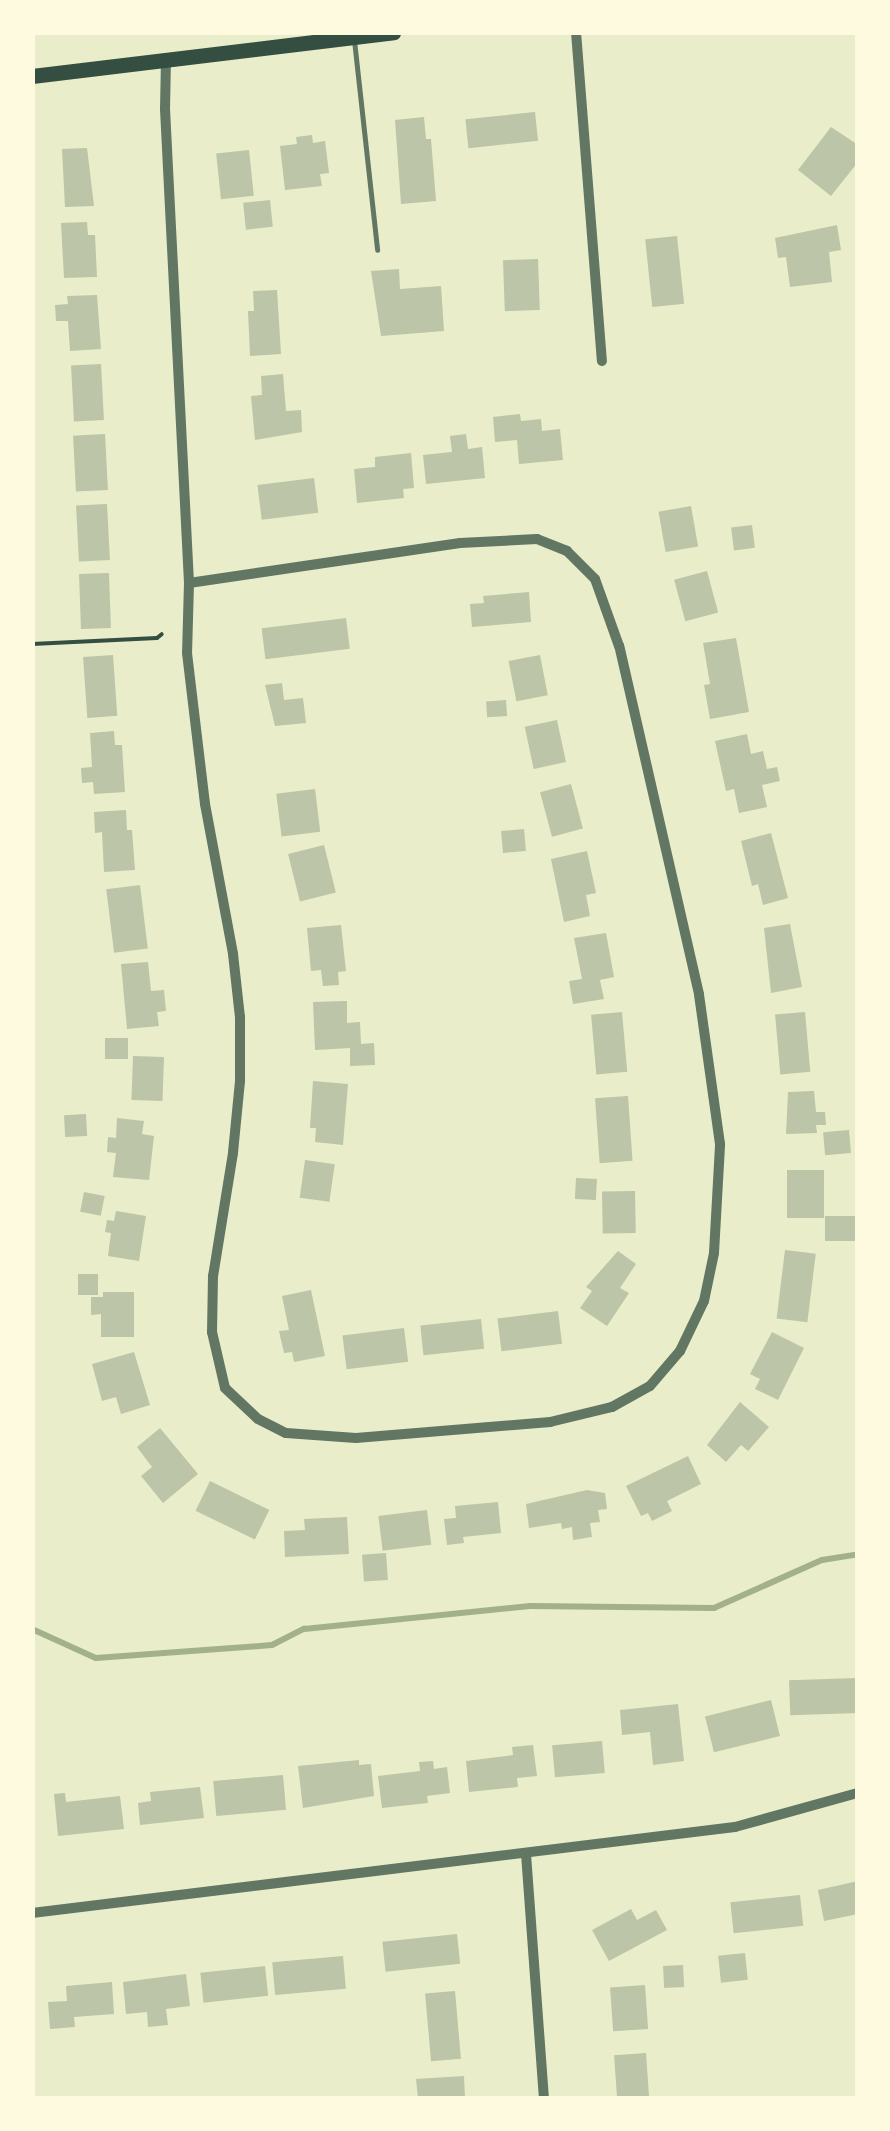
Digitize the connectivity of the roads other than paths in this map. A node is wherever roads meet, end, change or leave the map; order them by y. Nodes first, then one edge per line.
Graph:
1 (393, 32) edge
2 (576, 32) edge
3 (335, 36) edge
4 (354, 37) junction
5 (166, 58) junction
6 (32, 76) edge
7 (377, 250) dead end
8 (602, 361) dead end
9 (189, 583) junction
10 (858, 1793) edge
11 (526, 1854) junction
12 (32, 1913) edge
13 (544, 2098) edge

1 - 4 main road
2 - 8 street
3 - 4 main road
3 - 5 main road
4 - 7 lane
5 - 6 main road
5 - 9 street
9 - 9 street
10 - 11 street
11 - 12 street
11 - 13 street

